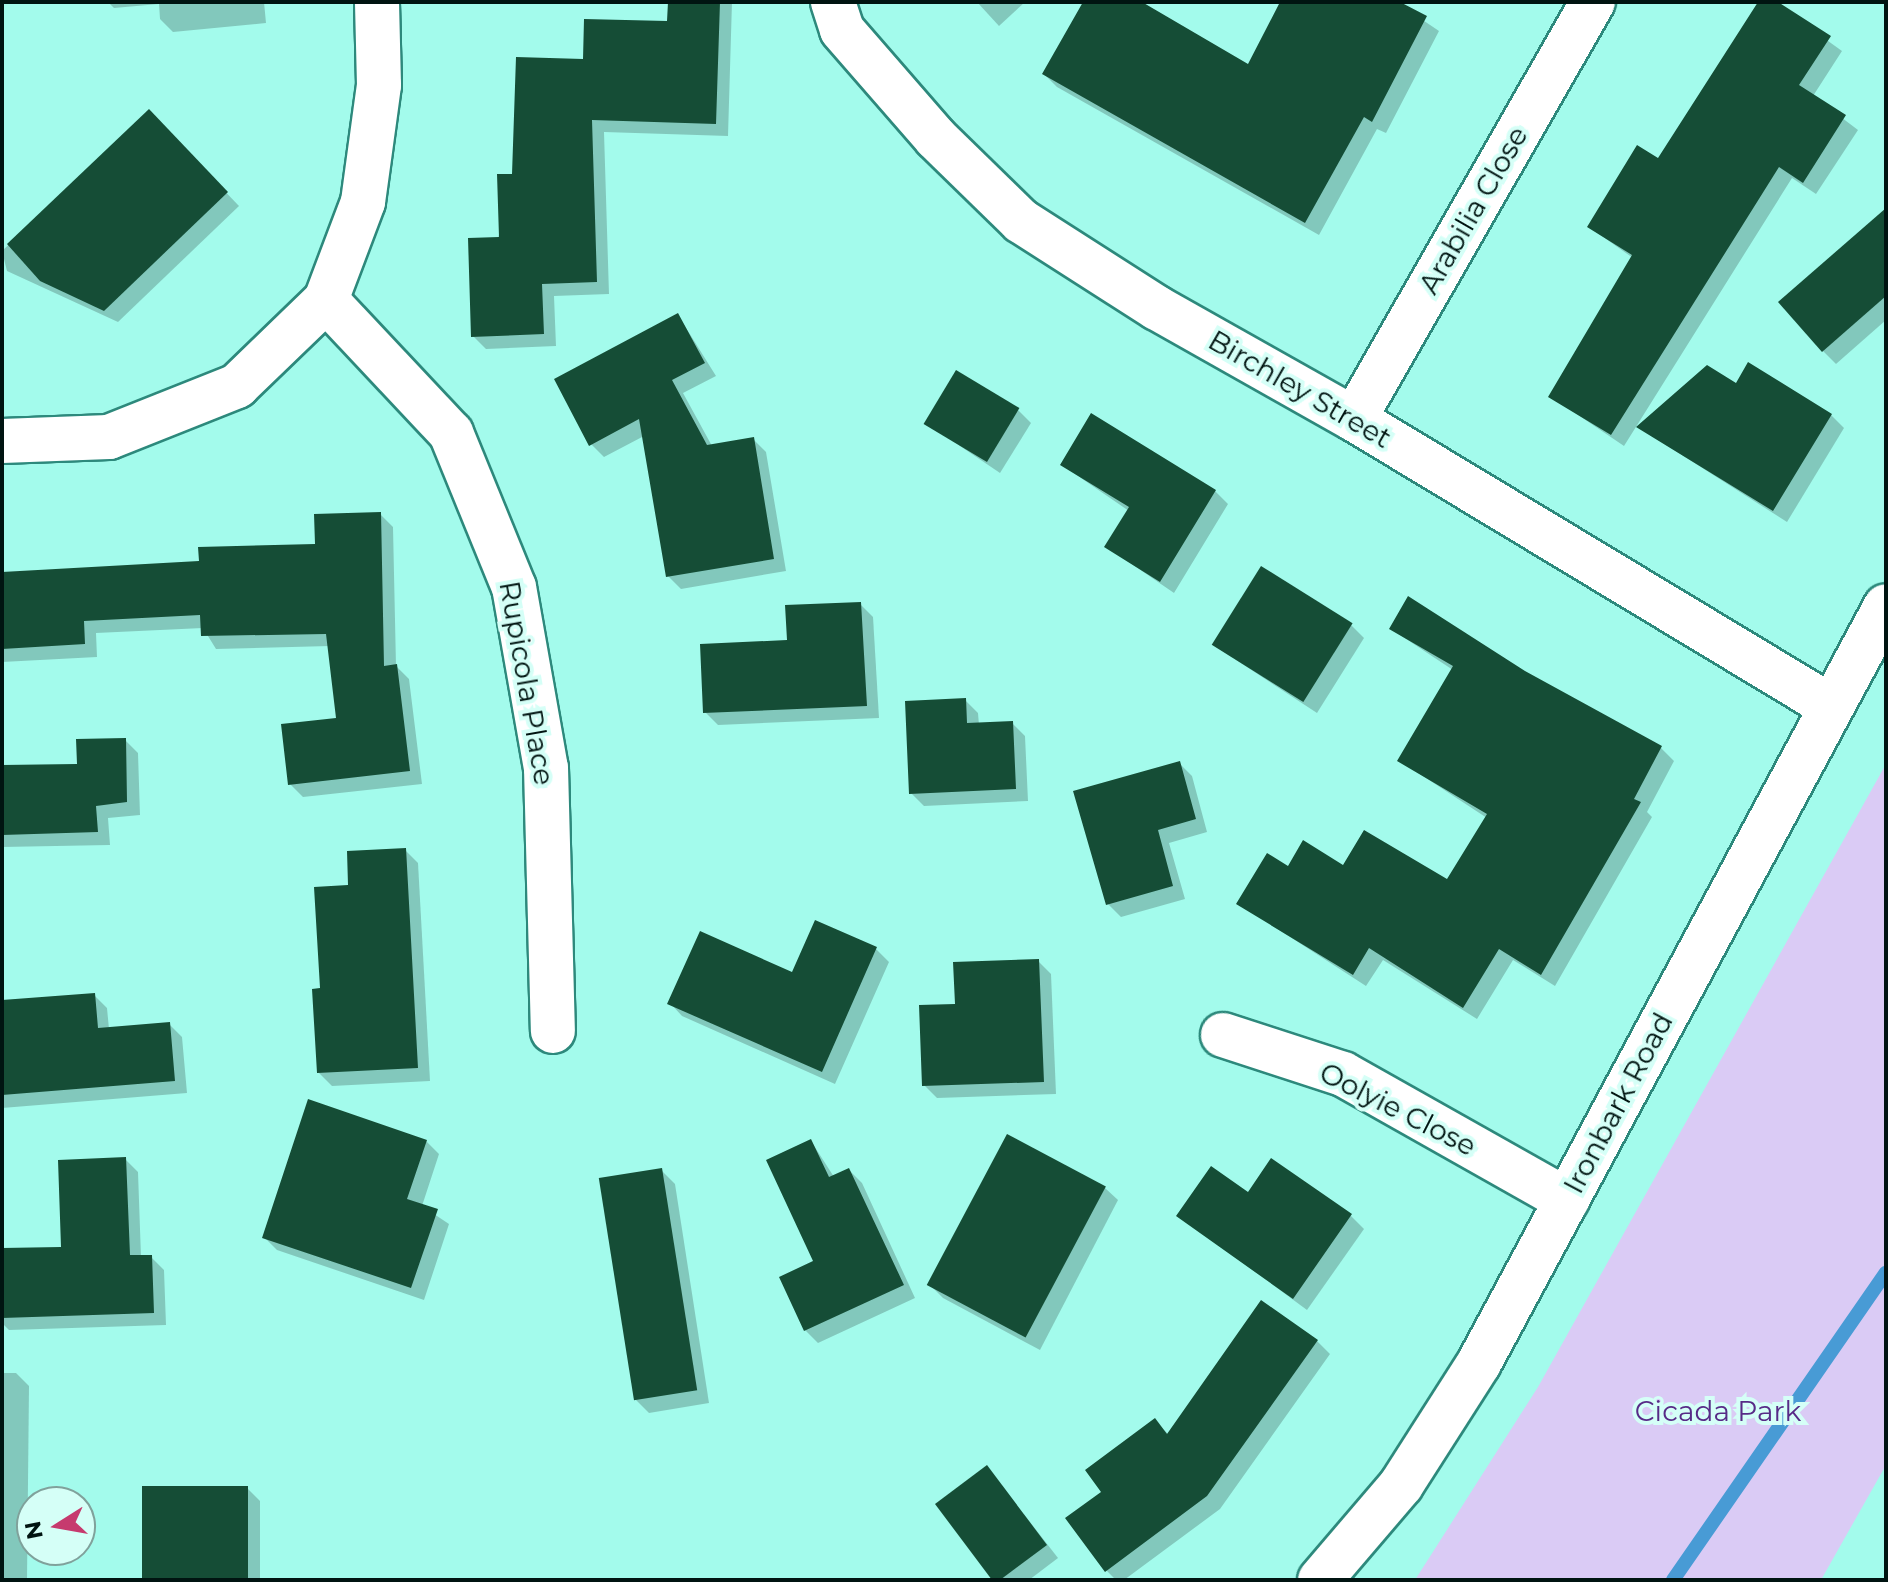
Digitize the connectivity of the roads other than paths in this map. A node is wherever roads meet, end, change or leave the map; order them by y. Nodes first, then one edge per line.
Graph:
1 (377, 2) edge
2 (833, 2) edge
3 (1593, 2) edge
4 (326, 300) junction
5 (1354, 419) junction
6 (2, 441) edge
7 (1886, 606) edge
8 (1830, 706) junction
9 (553, 1031) dead end
10 (1223, 1035) dead end
11 (1567, 1200) junction
12 (1320, 1580) edge

1 - 4 street
2 - 5 street, Birchley Street
3 - 5 street, Arabilia Close
4 - 6 street
4 - 9 street, Rupicola Place
5 - 8 street, Birchley Street
7 - 8 street, Ironbark Road
8 - 11 street, Ironbark Road
10 - 11 street, Oolyie Close
11 - 12 street, Ironbark Road

